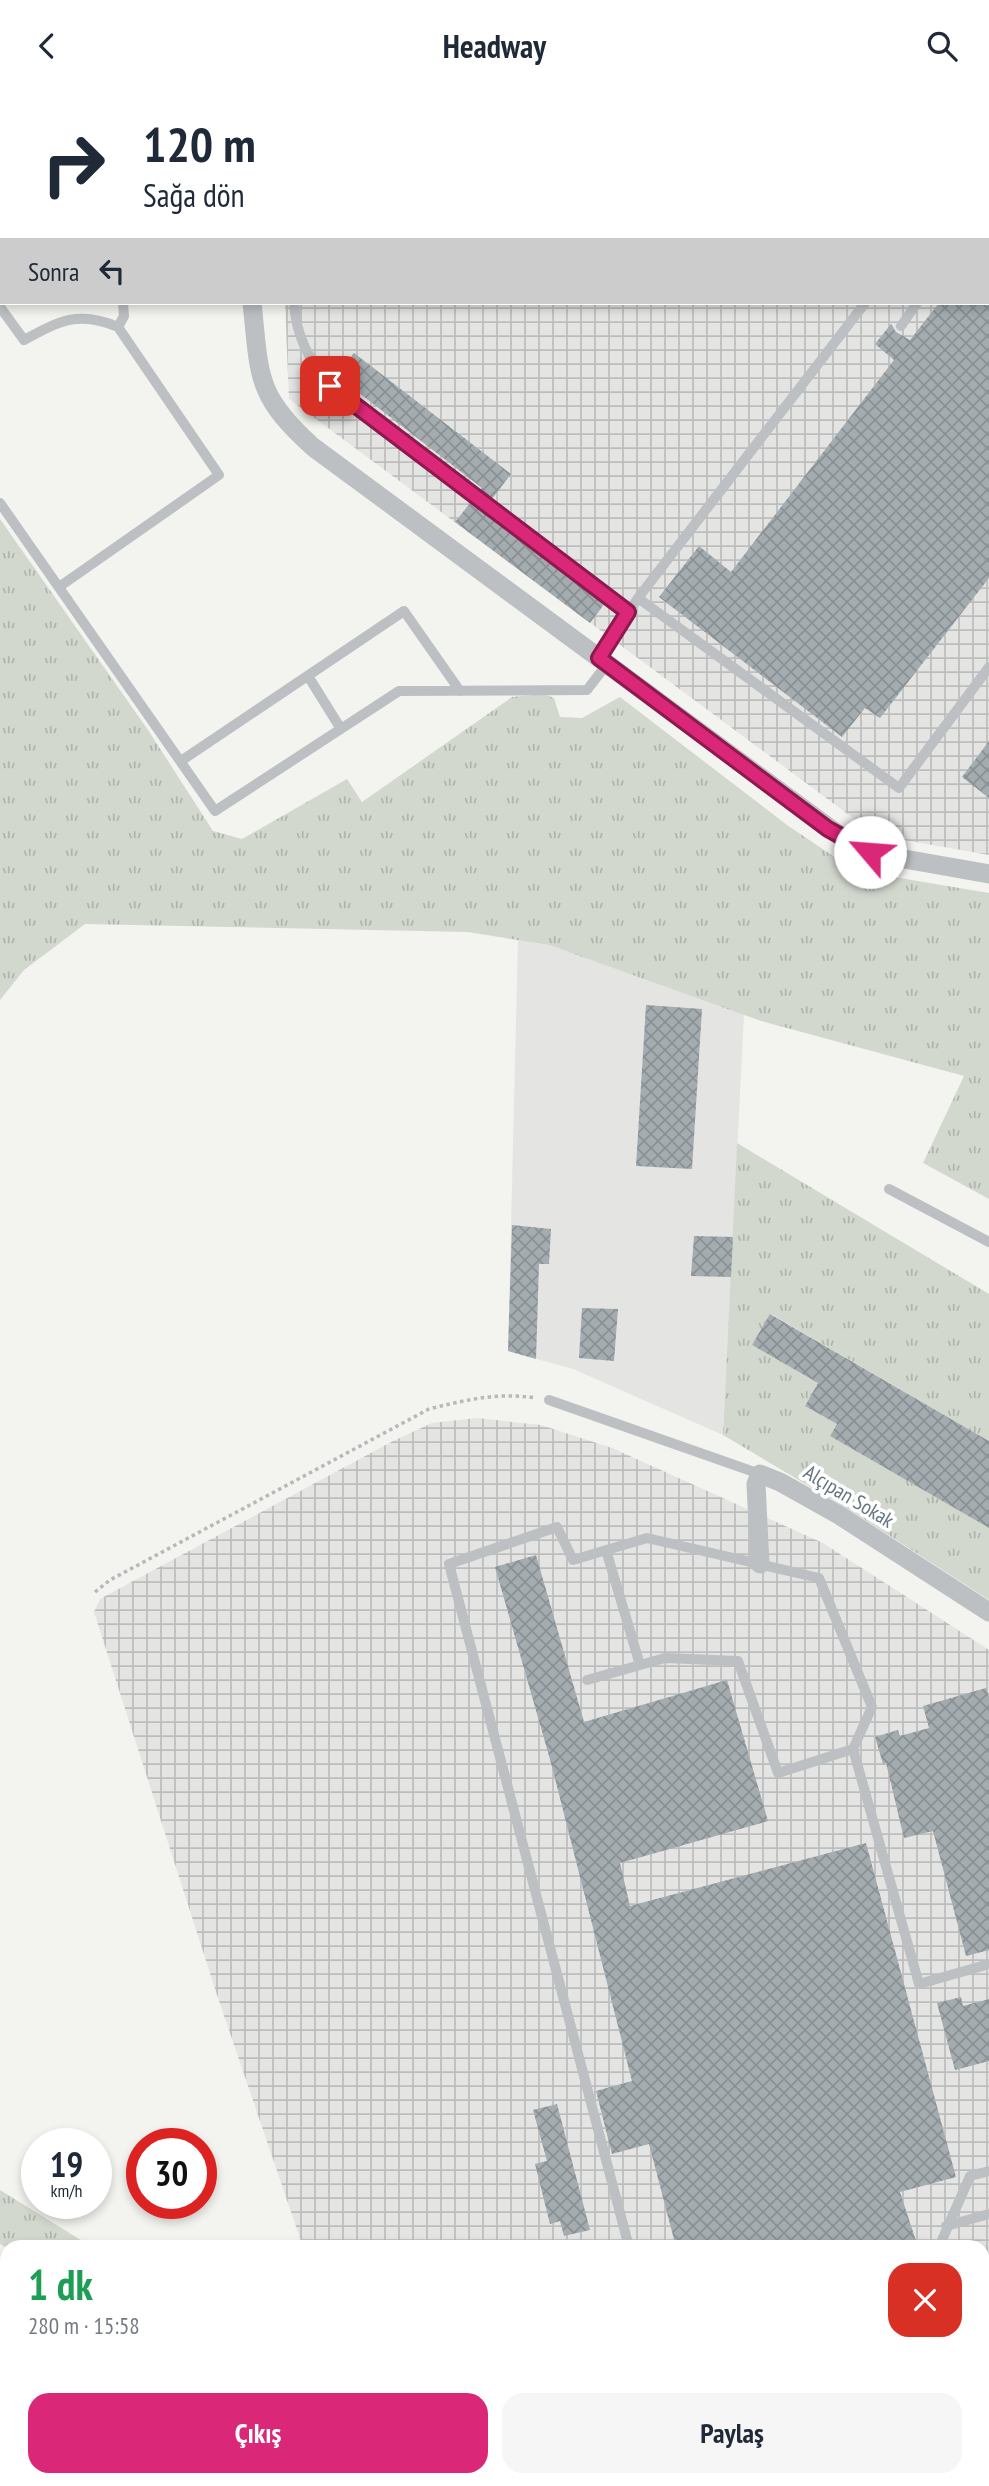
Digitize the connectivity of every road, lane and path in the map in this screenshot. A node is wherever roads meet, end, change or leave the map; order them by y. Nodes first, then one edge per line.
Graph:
1 (123, 305) edge
2 (252, 305) edge
3 (294, 305) edge
4 (864, 305) edge
5 (916, 305) edge
6 (0, 307) edge
7 (901, 326) dead end
8 (118, 327) junction
9 (0, 503) edge
10 (59, 587) junction
11 (638, 598) junction
12 (628, 612) junction
13 (603, 661) junction
14 (989, 667) edge
15 (308, 676) junction
16 (460, 691) junction
17 (341, 729) junction
18 (181, 761) junction
19 (989, 874) edge
20 (890, 1189) dead end
21 (989, 1242) edge
22 (549, 1400) joint
23 (760, 1474) junction
24 (606, 1550) junction
25 (760, 1564) junction
26 (95, 1592) dead end
27 (989, 1612) edge
28 (640, 1665) junction
29 (587, 1680) dead end
30 (853, 1749) junction
31 (989, 1964) edge
32 (989, 2171) edge
33 (989, 2214) edge
34 (946, 2226) junction
35 (627, 2240) edge
36 (941, 2240) edge

1 - 8 lane
2 - 13 street
3 - 12 lane
4 - 11 lane
5 - 7 lane
6 - 8 lane
8 - 10 lane
9 - 10 lane
10 - 18 lane
11 - 12 lane
11 - 14 lane
12 - 13 lane
13 - 16 lane
13 - 19 street
15 - 16 lane
15 - 17 lane
15 - 18 lane
16 - 17 lane
17 - 18 lane
20 - 21 lane
22 - 23 lane
22 - 26 path
23 - 25 street
23 - 27 street, Alçıpan Sokak
24 - 25 lane
24 - 28 lane
24 - 35 lane
25 - 30 lane
28 - 29 lane
28 - 30 lane
30 - 31 lane
32 - 34 lane
33 - 34 lane
34 - 36 lane

